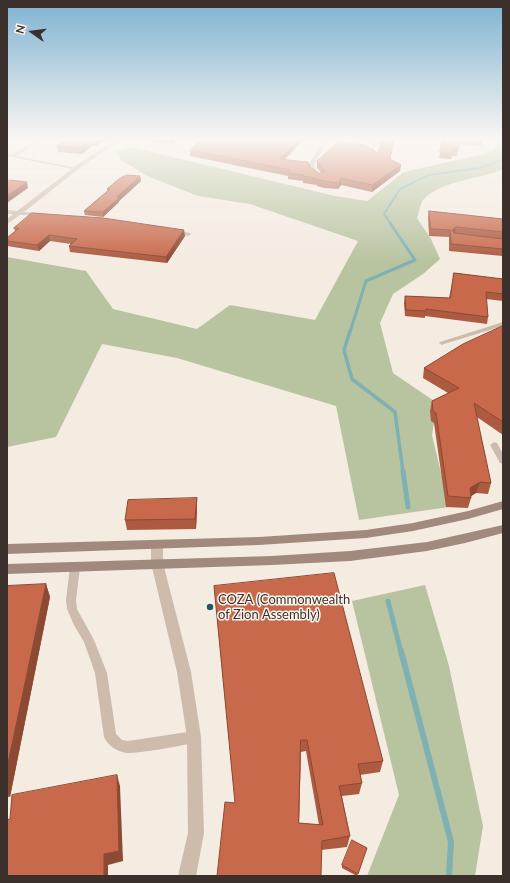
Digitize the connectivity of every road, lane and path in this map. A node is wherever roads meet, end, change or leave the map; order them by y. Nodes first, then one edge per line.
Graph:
1 (62, 180) edge
2 (7, 212) edge
3 (18, 214) junction
4 (50, 216) edge
5 (7, 222) edge
6 (165, 230) edge
7 (188, 234) dead end
8 (503, 324) edge
9 (442, 343) dead end
10 (494, 444) dead end
11 (503, 461) edge
12 (503, 505) edge
13 (503, 529) edge
14 (157, 544) junction
15 (7, 549) edge
16 (157, 563) junction
17 (75, 567) junction
18 (7, 569) edge
19 (194, 737) junction
20 (187, 876) edge

1 - 3 street
2 - 3 street
3 - 4 street
3 - 5 street
6 - 7 street
8 - 9 lane
10 - 11 lane
12 - 14 street
13 - 16 street
14 - 15 street
14 - 16 street
16 - 17 street
16 - 19 street
17 - 18 street
17 - 19 lane
19 - 20 street

